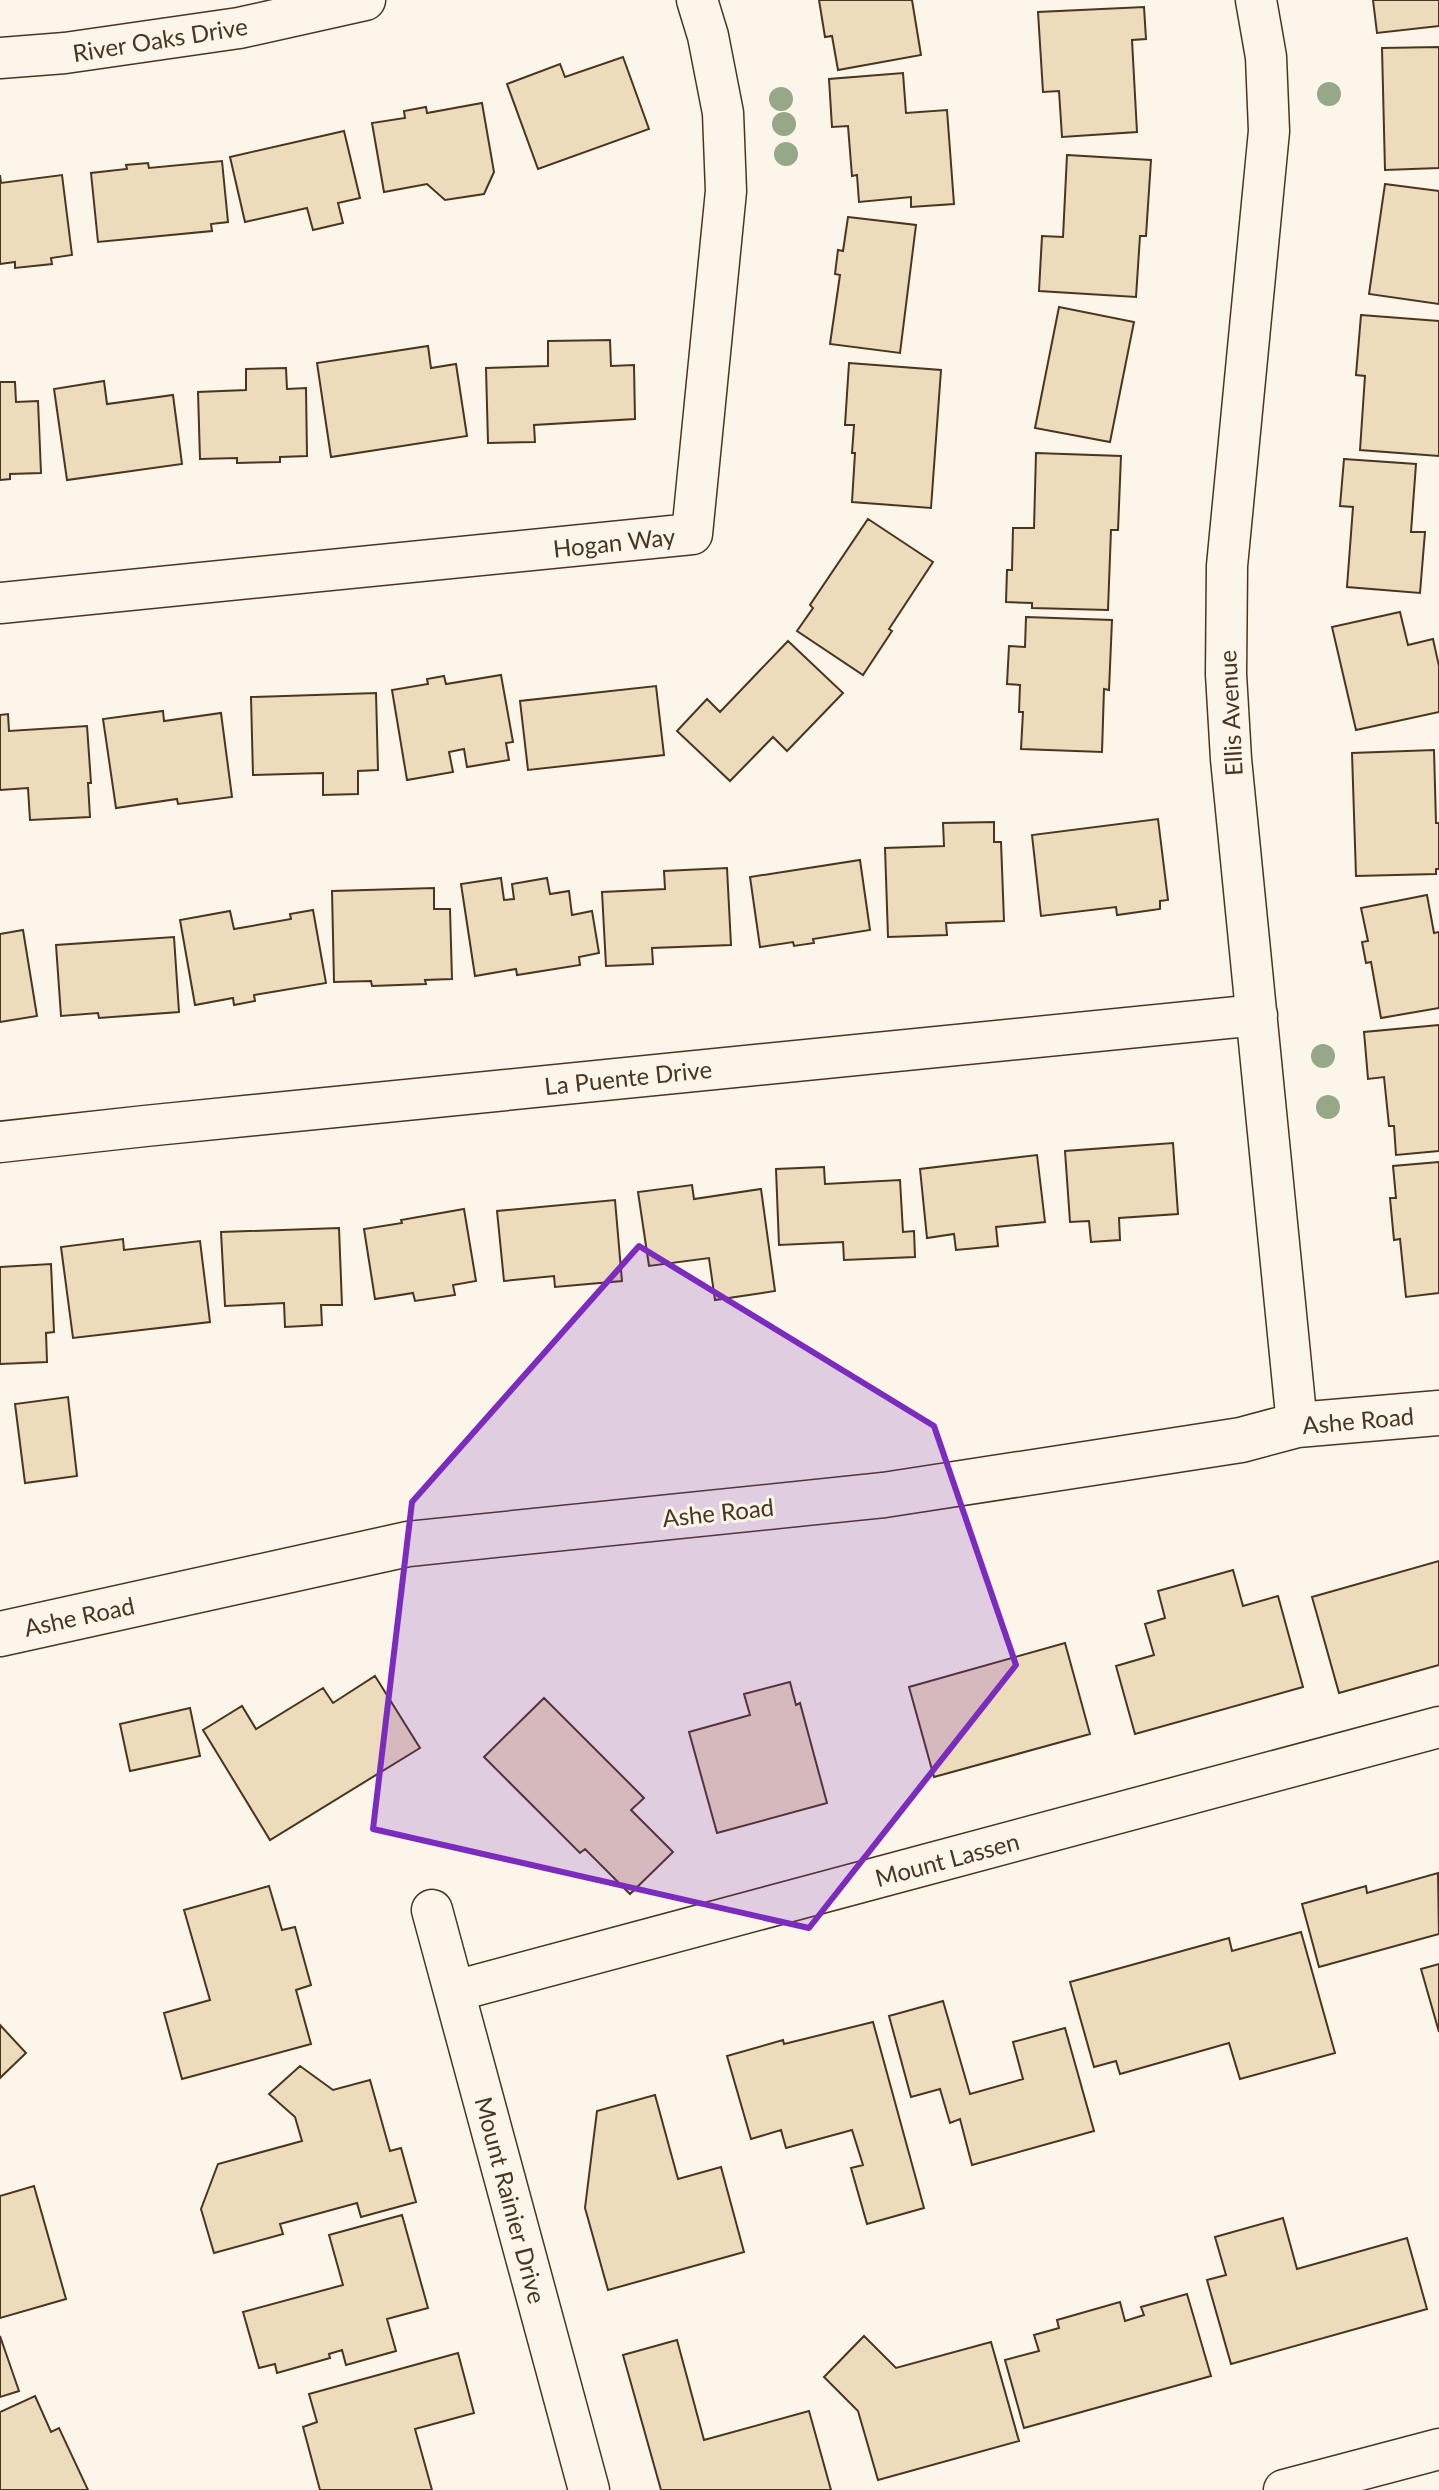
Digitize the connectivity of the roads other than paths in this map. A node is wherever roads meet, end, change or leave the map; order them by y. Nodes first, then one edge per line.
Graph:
1 (365, 0) edge
2 (697, 0) edge
3 (1256, 0) edge
4 (0, 58) edge
5 (0, 603) edge
6 (1257, 1015) junction
7 (0, 1142) edge
8 (1439, 1413) edge
9 (1297, 1425) junction
10 (0, 1634) edge
11 (1439, 1727) edge
12 (432, 1910) dead end
13 (455, 1991) junction
14 (1439, 2449) edge
15 (589, 2490) edge
16 (1284, 2490) edge

1 - 4 street, River Oaks Drive
2 - 5 street, Hogan Way
3 - 6 street, Ellis Avenue
6 - 7 street, La Puente Drive
6 - 9 street, Ellis Avenue
8 - 9 street, Ashe Road
9 - 10 street, Ashe Road
11 - 13 street, Mount Lassen
12 - 13 street, Mount Rainier Drive
13 - 15 street, Mount Rainier Drive
14 - 16 street

